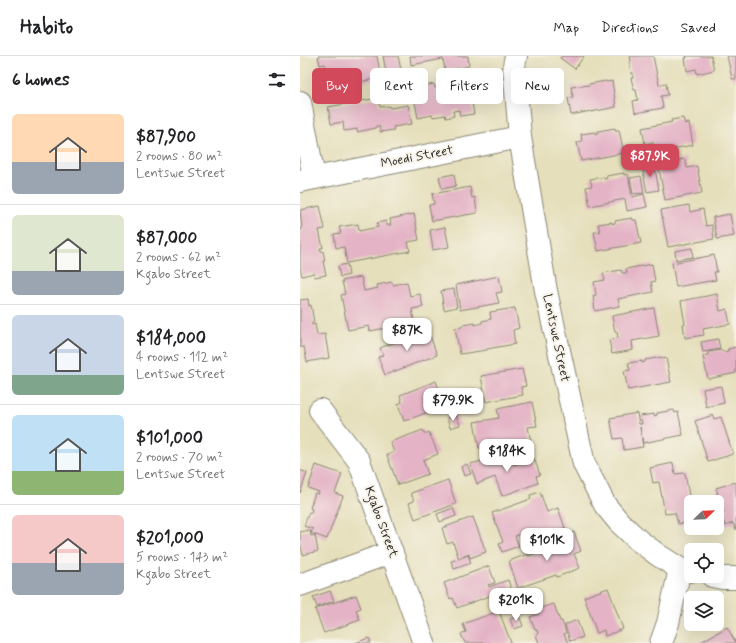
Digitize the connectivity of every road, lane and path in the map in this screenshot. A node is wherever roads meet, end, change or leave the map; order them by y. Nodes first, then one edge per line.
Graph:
1 (516, 56) edge
2 (300, 102) edge
3 (520, 137) junction
4 (307, 179) edge
5 (320, 410) dead end
6 (392, 552) junction
7 (684, 569) edge
8 (684, 576) edge
9 (724, 578) edge
10 (736, 578) edge
11 (300, 585) edge
12 (424, 643) edge
13 (661, 643) edge

1 - 3 street, Lentswe Street
2 - 4 street, Moedi Street
3 - 4 street, Moedi Street
3 - 7 street, Lentswe Street
5 - 6 street, Kgabo Street
6 - 11 street
6 - 12 street, Kgabo Street
8 - 13 street
9 - 10 street

